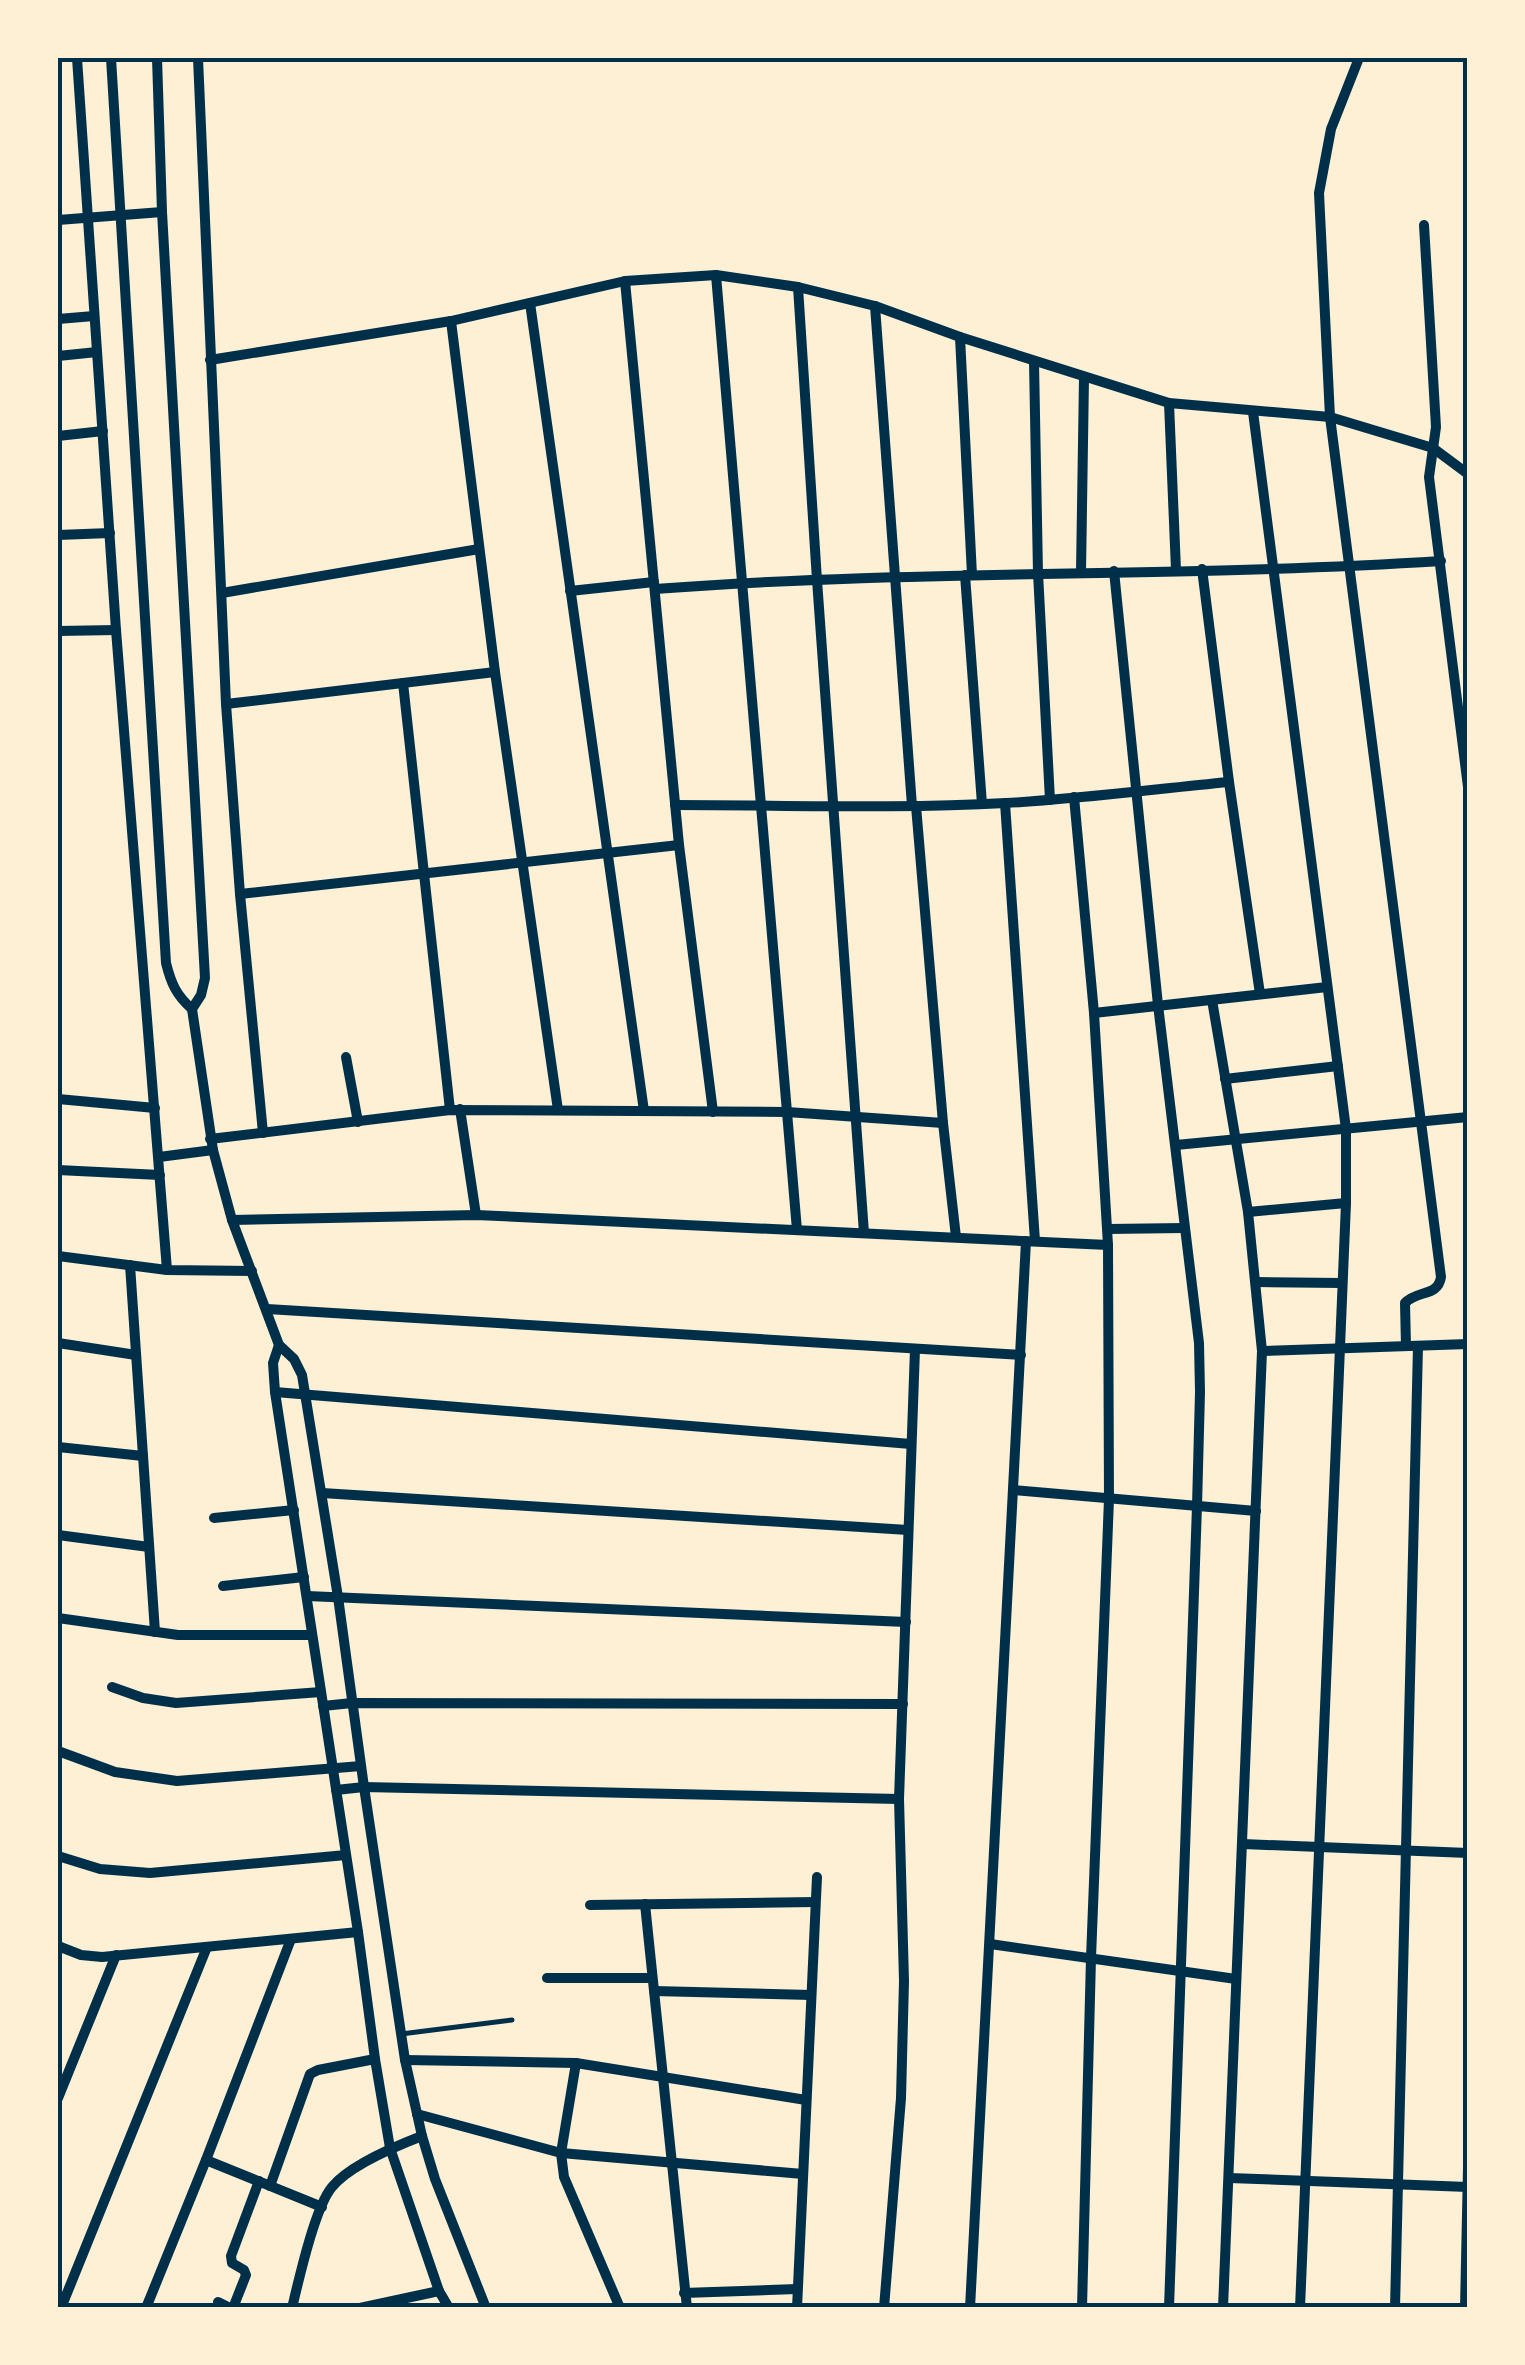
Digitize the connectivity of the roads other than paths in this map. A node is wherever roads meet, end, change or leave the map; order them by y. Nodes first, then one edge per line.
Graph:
1 (77, 58) edge
2 (111, 58) edge
3 (157, 58) edge
4 (198, 58) edge
5 (1358, 58) edge
6 (162, 212) junction
7 (120, 215) junction
8 (87, 218) junction
9 (58, 220) edge
10 (1424, 225) dead end
11 (716, 275) junction
12 (625, 281) junction
13 (798, 288) junction
14 (530, 303) junction
15 (876, 306) junction
16 (94, 316) junction
17 (58, 319) edge
18 (451, 320) junction
19 (960, 338) junction
20 (97, 352) junction
21 (58, 356) edge
22 (210, 360) junction
23 (1034, 362) junction
24 (1084, 378) junction
25 (1169, 404) junction
26 (1253, 412) junction
27 (1330, 416) junction
28 (103, 431) junction
29 (58, 436) edge
30 (1433, 448) junction
31 (1468, 474) edge
32 (110, 532) junction
33 (58, 535) edge
34 (480, 549) junction
35 (1441, 560) junction
36 (1348, 567) junction
37 (1273, 568) junction
38 (1202, 569) junction
39 (1176, 570) junction
40 (1114, 571) junction
41 (1081, 572) junction
42 (1038, 573) junction
43 (969, 575) junction
44 (896, 578) junction
45 (817, 580) junction
46 (742, 582) junction
47 (654, 585) junction
48 (570, 590) junction
49 (222, 593) junction
50 (116, 630) junction
51 (58, 632) edge
52 (495, 672) junction
53 (403, 683) junction
54 (226, 704) junction
55 (1229, 782) junction
56 (1468, 788) edge
57 (1136, 791) junction
58 (1074, 797) junction
59 (1050, 800) junction
60 (1004, 803) junction
61 (675, 804) junction
62 (982, 804) junction
63 (761, 805) junction
64 (833, 806) junction
65 (914, 806) junction
66 (679, 846) junction
67 (608, 854) junction
68 (523, 863) junction
69 (424, 874) junction
70 (240, 894) junction
71 (1327, 987) junction
72 (1260, 994) junction
73 (1212, 1000) junction
74 (1158, 1006) junction
75 (192, 1009) junction
76 (1094, 1012) junction
77 (346, 1057) dead end
78 (1338, 1066) junction
79 (1225, 1079) junction
80 (58, 1099) edge
81 (155, 1108) junction
82 (455, 1110) junction
83 (558, 1110) junction
84 (644, 1110) junction
85 (713, 1112) junction
86 (787, 1112) junction
87 (856, 1117) junction
88 (1468, 1117) edge
89 (358, 1122) junction
90 (1420, 1122) junction
91 (943, 1123) junction
92 (1346, 1129) junction
93 (263, 1133) junction
94 (1235, 1140) junction
95 (212, 1145) junction
96 (1176, 1146) junction
97 (159, 1157) junction
98 (58, 1170) edge
99 (160, 1175) junction
100 (1346, 1202) junction
101 (1248, 1212) junction
102 (476, 1215) junction
103 (232, 1220) junction
104 (1184, 1228) junction
105 (797, 1230) junction
106 (1108, 1230) junction
107 (864, 1233) junction
108 (956, 1238) junction
109 (1030, 1241) junction
110 (1108, 1244) junction
111 (58, 1256) edge
112 (130, 1265) junction
113 (168, 1270) junction
114 (252, 1271) junction
115 (1256, 1282) junction
116 (1342, 1283) junction
117 (266, 1309) junction
118 (58, 1343) edge
119 (280, 1344) junction
120 (1468, 1344) edge
121 (1412, 1346) junction
122 (1339, 1348) junction
123 (914, 1349) junction
124 (1262, 1351) junction
125 (136, 1354) junction
126 (1021, 1356) junction
127 (275, 1392) junction
128 (306, 1394) junction
129 (911, 1444) junction
130 (58, 1447) edge
131 (143, 1456) junction
132 (1013, 1490) junction
133 (322, 1494) junction
134 (1110, 1499) junction
135 (1197, 1506) junction
136 (294, 1510) junction
137 (1256, 1512) junction
138 (214, 1518) dead end
139 (908, 1530) junction
140 (58, 1535) edge
141 (149, 1546) junction
142 (304, 1576) junction
143 (223, 1586) dead end
144 (306, 1596) junction
145 (338, 1597) junction
146 (58, 1618) edge
147 (906, 1622) junction
148 (154, 1632) junction
149 (312, 1635) junction
150 (112, 1687) dead end
151 (321, 1692) junction
152 (352, 1703) junction
153 (903, 1704) junction
154 (323, 1706) junction
155 (58, 1751) edge
156 (361, 1766) junction
157 (333, 1768) junction
158 (364, 1787) junction
159 (336, 1790) junction
160 (899, 1799) junction
161 (1242, 1844) junction
162 (1320, 1847) junction
163 (1406, 1851) junction
164 (1468, 1853) edge
165 (346, 1855) junction
166 (58, 1856) edge
167 (817, 1876) dead end
168 (815, 1902) junction
169 (645, 1904) junction
170 (590, 1905) dead end
171 (358, 1932) junction
172 (291, 1939) junction
173 (990, 1944) junction
174 (58, 1946) edge
175 (207, 1946) junction
176 (116, 1955) junction
177 (1091, 1958) junction
178 (1181, 1971) junction
179 (547, 1978) dead end
180 (652, 1978) junction
181 (1236, 1979) junction
182 (654, 1991) junction
183 (811, 1995) junction
184 (512, 2020) dead end
185 (401, 2034) junction
186 (374, 2059) junction
187 (405, 2060) junction
188 (576, 2063) junction
189 (662, 2076) junction
190 (58, 2098) edge
191 (806, 2100) junction
192 (417, 2114) junction
193 (422, 2136) junction
194 (390, 2148) junction
195 (561, 2153) junction
196 (206, 2160) junction
197 (672, 2162) junction
198 (1468, 2168) edge
199 (803, 2174) junction
200 (1229, 2178) junction
201 (1306, 2181) junction
202 (264, 2184) junction
203 (1398, 2184) junction
204 (1467, 2188) edge
205 (322, 2207) junction
206 (797, 2289) junction
207 (439, 2290) junction
208 (684, 2292) junction
209 (218, 2302) dead end
210 (61, 2308) edge
211 (146, 2308) edge
212 (232, 2308) edge
213 (292, 2308) edge
214 (360, 2308) edge
215 (449, 2308) edge
216 (486, 2308) edge
217 (620, 2308) edge
218 (686, 2308) edge
219 (796, 2308) edge
220 (884, 2308) edge
221 (970, 2308) edge
222 (1082, 2308) edge
223 (1169, 2308) edge
224 (1223, 2308) edge
225 (1300, 2308) edge
226 (1395, 2308) edge
227 (1465, 2308) edge

1 - 8 street
2 - 7 street
3 - 6 street
4 - 22 street
5 - 27 street
6 - 7 street
6 - 75 street
7 - 8 street
7 - 75 street
8 - 9 street
8 - 16 street
10 - 30 street
11 - 12 street
11 - 13 street
11 - 46 street
12 - 14 street
12 - 47 street
13 - 15 street
13 - 45 street
14 - 18 street
14 - 48 street
15 - 19 street
15 - 44 street
16 - 17 street
16 - 20 street
18 - 22 street
18 - 34 street
19 - 23 street
19 - 43 street
20 - 21 street
20 - 28 street
22 - 49 street
23 - 24 street
23 - 42 street
24 - 25 street
24 - 41 street
25 - 26 street
25 - 39 street
26 - 27 street
26 - 37 street
27 - 30 street
27 - 36 street
28 - 29 street
28 - 32 street
30 - 31 street
30 - 35 street
32 - 33 street
32 - 50 street
34 - 49 street
34 - 52 street
35 - 36 street
35 - 56 street
36 - 37 street
36 - 90 street
37 - 38 street
37 - 71 street
38 - 39 street
38 - 55 street
39 - 40 street
40 - 41 street
40 - 57 street
41 - 42 street
42 - 43 street
42 - 59 street
43 - 44 street
43 - 62 street
44 - 45 street
44 - 65 street
45 - 46 street
45 - 64 street
46 - 47 street
46 - 63 street
47 - 48 street
47 - 61 street
48 - 67 street
49 - 54 street
50 - 51 street
50 - 81 street
52 - 53 street
52 - 68 street
53 - 54 street
53 - 69 street
54 - 70 street
55 - 57 street
55 - 72 street
57 - 58 street
57 - 74 street
58 - 59 street
58 - 76 street
59 - 60 street
60 - 62 street
60 - 109 street
61 - 63 street
61 - 66 street
62 - 65 street
63 - 64 street
63 - 86 street
64 - 65 street
64 - 87 street
65 - 91 street
66 - 67 street
66 - 85 street
67 - 68 street
67 - 84 street
68 - 69 street
68 - 83 street
69 - 70 street
69 - 82 street
70 - 93 street
71 - 72 street
71 - 78 street
72 - 73 street
73 - 74 street
73 - 79 street
74 - 76 street
74 - 96 street
75 - 95 street
76 - 106 street
77 - 89 street
78 - 79 street
78 - 92 street
79 - 94 street
80 - 81 street
81 - 97 street
82 - 83 street
82 - 89 street
82 - 102 street
83 - 84 street
84 - 85 street
85 - 86 street
86 - 87 street
86 - 105 street
87 - 91 street
87 - 107 street
88 - 90 street
89 - 93 street
90 - 92 street
90 - 121 street
91 - 108 street
92 - 94 street
92 - 100 street
93 - 95 street
94 - 96 street
94 - 101 street
95 - 97 street
95 - 103 street
96 - 104 street
97 - 99 street
98 - 99 street
99 - 113 street
100 - 101 street
100 - 116 street
101 - 115 street
102 - 103 street
102 - 105 street
103 - 114 street
104 - 106 street
104 - 135 street
105 - 107 street
106 - 110 street
107 - 108 street
108 - 109 street
109 - 110 street
109 - 126 street
110 - 134 street
111 - 112 street
112 - 113 street
112 - 125 street
113 - 114 street
114 - 117 street
115 - 116 street
115 - 124 street
116 - 122 street
117 - 119 street
117 - 123 street
118 - 125 street
119 - 127 street
119 - 128 street
120 - 121 street
121 - 122 street
121 - 163 street
122 - 124 street
122 - 162 street
123 - 126 street
123 - 129 street
124 - 137 street
125 - 131 street
126 - 132 street
127 - 128 street
127 - 136 street
128 - 129 street
128 - 133 street
129 - 139 street
130 - 131 street
131 - 141 street
132 - 134 street
132 - 173 street
133 - 139 street
133 - 145 street
134 - 135 street
134 - 177 street
135 - 137 street
135 - 178 street
136 - 138 street
136 - 142 street
137 - 161 street
139 - 147 street
140 - 141 street
141 - 148 street
142 - 143 street
142 - 144 street
144 - 145 street
144 - 149 street
145 - 147 street
145 - 152 street
146 - 148 street
147 - 153 street
148 - 149 street
149 - 151 street
150 - 151 street
151 - 154 street
152 - 153 street
152 - 154 street
152 - 156 street
153 - 160 street
154 - 157 street
155 - 157 street
156 - 157 street
156 - 158 street
157 - 159 street
158 - 159 street
158 - 160 street
158 - 185 street
159 - 165 street
160 - 220 street
161 - 162 street
161 - 181 street
162 - 163 street
162 - 201 street
163 - 164 street
163 - 203 street
165 - 166 street
165 - 171 street
167 - 168 street
168 - 169 street
168 - 183 street
169 - 170 street
169 - 180 street
171 - 172 street
171 - 186 street
172 - 175 street
172 - 196 street
173 - 177 street
173 - 221 street
174 - 176 street
175 - 176 street
175 - 210 street
176 - 190 street
177 - 178 street
177 - 222 street
178 - 181 street
178 - 223 street
179 - 180 street
180 - 182 street
181 - 200 street
182 - 183 street
182 - 189 street
183 - 191 street
184 - 185 lane
185 - 187 street
186 - 194 street
186 - 202 street
187 - 188 street
187 - 192 street
188 - 189 street
188 - 195 street
189 - 191 street
189 - 197 street
191 - 199 street
192 - 193 street
192 - 195 street
193 - 194 street
193 - 216 street
194 - 205 street
194 - 207 street
195 - 197 street
195 - 217 street
196 - 202 street
196 - 211 street
197 - 199 street
197 - 208 street
198 - 204 street
199 - 206 street
200 - 201 street
200 - 224 street
201 - 203 street
201 - 225 street
202 - 205 street
202 - 212 street
203 - 204 street
203 - 226 street
204 - 227 street
205 - 213 street
206 - 208 street
206 - 219 street
207 - 214 street
207 - 215 street
208 - 218 street
209 - 212 street

